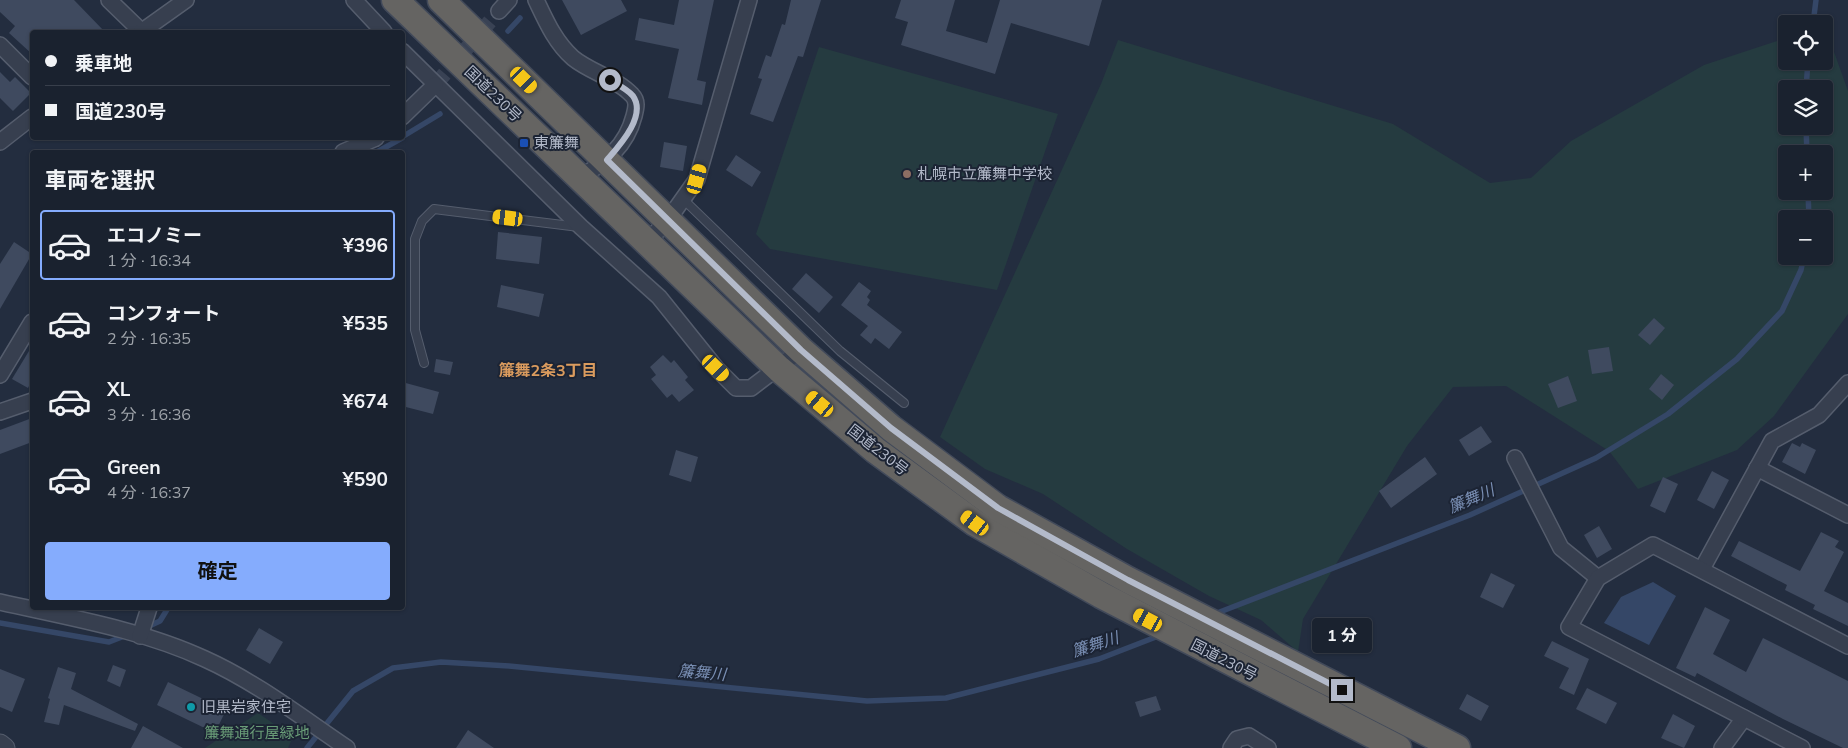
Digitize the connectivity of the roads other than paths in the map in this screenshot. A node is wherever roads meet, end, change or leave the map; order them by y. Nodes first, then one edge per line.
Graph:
1 (109, 0) edge
2 (186, 0) edge
3 (354, 0) edge
4 (395, 0) edge
5 (441, 0) edge
6 (536, 0) edge
7 (749, 0) edge
8 (139, 30) edge
9 (144, 30) edge
10 (382, 30) edge
11 (0, 45) edge
12 (405, 55) edge
13 (30, 74) edge
14 (435, 85) junction
15 (405, 114) edge
16 (30, 119) edge
17 (371, 140) edge
18 (0, 142) edge
19 (348, 150) edge
20 (607, 160) junction
21 (580, 178) junction
22 (683, 199) junction
23 (668, 220) junction
24 (580, 227) junction
25 (646, 243) junction
26 (30, 325) edge
27 (801, 350) junction
28 (424, 363) dead end
29 (779, 369) junction
30 (0, 374) edge
31 (1848, 383) edge
32 (30, 402) edge
33 (904, 403) dead end
34 (0, 412) edge
35 (1515, 458) dead end
36 (1757, 468) junction
37 (1848, 515) edge
38 (1702, 569) junction
39 (1598, 578) junction
40 (0, 602) edge
41 (30, 609) edge
42 (33, 610) edge
43 (148, 610) edge
44 (140, 636) junction
45 (1848, 646) edge
46 (1744, 718) junction
47 (0, 744) edge
48 (5, 748) edge
49 (347, 748) edge
50 (1231, 748) edge
51 (1268, 748) edge
52 (1398, 748) edge
53 (1457, 748) edge
54 (1722, 748) edge
55 (1802, 748) edge

1 - 8 street
2 - 9 street
3 - 10 street
4 - 21 highway, 国道230号
5 - 20 highway, 国道230号
6 - 20 street
7 - 22 street
11 - 13 street
12 - 14 street
14 - 15 street
14 - 24 street
16 - 18 street
17 - 19 street
20 - 21 street
20 - 23 highway, 国道230号
21 - 25 highway, 国道230号
22 - 23 street
22 - 33 lane
23 - 25 street
23 - 27 highway, 国道230号
24 - 28 lane
24 - 29 street
25 - 29 highway, 国道230号
26 - 30 street
27 - 29 street
27 - 53 highway, 国道230号
29 - 52 highway, 国道230号
31 - 36 street
32 - 34 street
35 - 39 street
36 - 37 street
36 - 38 street
38 - 39 street
38 - 45 street
39 - 46 street
40 - 41 street
42 - 44 street
43 - 44 street
44 - 49 street
46 - 54 street
46 - 55 street
47 - 48 street
50 - 51 street

